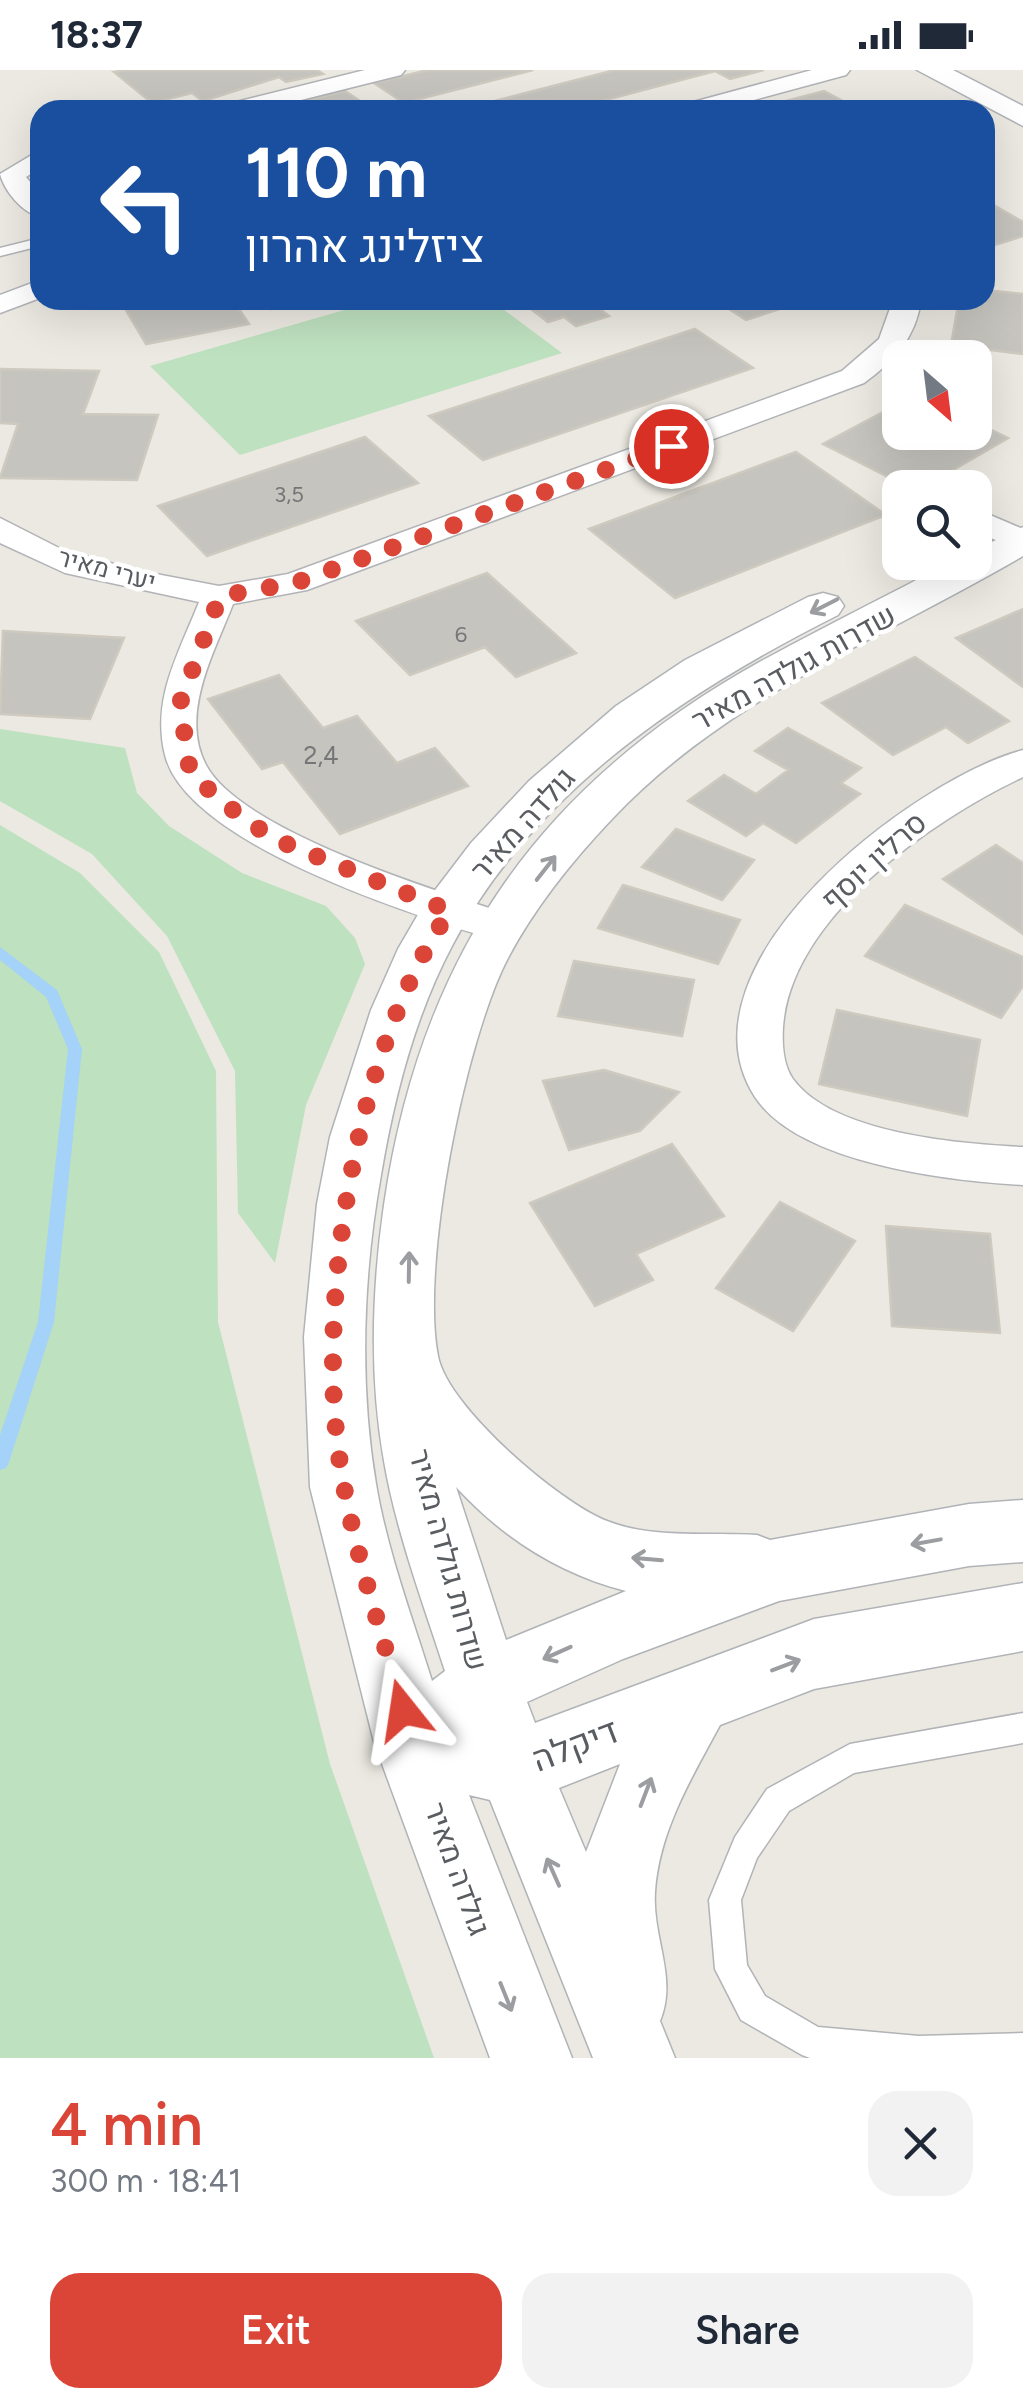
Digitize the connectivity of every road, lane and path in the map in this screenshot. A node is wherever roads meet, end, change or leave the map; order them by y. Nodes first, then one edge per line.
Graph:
1 (394, 70) edge
2 (838, 70) edge
3 (920, 74) edge
4 (272, 100) edge
5 (727, 100) edge
6 (958, 100) edge
7 (981, 100) edge
8 (995, 106) edge
9 (1023, 118) edge
10 (995, 124) edge
11 (1023, 142) edge
12 (30, 164) edge
13 (30, 200) edge
14 (30, 244) edge
15 (0, 252) edge
16 (30, 291) edge
17 (3, 300) edge
18 (904, 310) edge
19 (0, 528) edge
20 (1008, 528) edge
21 (882, 577) edge
22 (220, 596) junction
23 (1023, 762) edge
24 (450, 911) junction
25 (504, 928) junction
26 (1023, 1166) edge
27 (407, 1365) junction
28 (1023, 1531) edge
29 (780, 1569) junction
30 (1023, 1617) edge
31 (483, 1686) junction
32 (695, 1700) junction
33 (1023, 1728) edge
34 (411, 1742) junction
35 (512, 1769) junction
36 (1023, 2050) edge
37 (531, 2058) edge
38 (638, 2058) edge

1 - 4 street
2 - 5 street
3 - 6 street
3 - 7 street
8 - 9 street
10 - 11 street
12 - 13 street
14 - 15 lane
16 - 17 street
18 - 22 street
19 - 22 street, יערי מאיר
25 -> 20 street, שדרות גולדה מאיר
21 -> 24 street, גולדה מאיר
22 - 24 street
23 - 26 street, סרלין יוסף
24 - 25 street
24 - 34 street, גולדה מאיר
27 -> 25 street, שדרות גולדה מאיר
29 -> 27 street
27 - 31 street, שדרות גולדה מאיר
28 -> 29 street
29 -> 31 street
32 -> 30 street, דיקלה
31 - 34 street
31 - 35 street, שדרות גולדה מאיר
32 - 35 street, דיקלה
38 -> 32 street
33 - 36 lane
34 - 35 street, דיקלה
34 -> 37 street, גולדה מאיר
38 -> 35 street, שדרות גולדה מאיר

